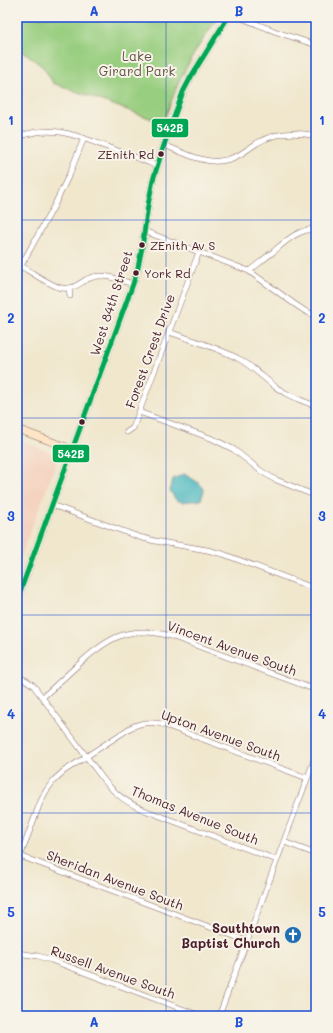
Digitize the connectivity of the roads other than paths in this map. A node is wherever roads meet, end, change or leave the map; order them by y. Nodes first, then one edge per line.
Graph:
1 (228, 17) edge
2 (240, 17) edge
3 (316, 45) edge
4 (316, 136) edge
5 (17, 137) edge
6 (84, 138) junction
7 (164, 145) junction
8 (157, 166) junction
9 (316, 229) edge
10 (144, 231) junction
11 (199, 252) junction
12 (21, 266) junction
13 (249, 271) junction
14 (17, 273) edge
15 (133, 284) junction
16 (69, 288) junction
17 (70, 296) dead end
18 (316, 316) edge
19 (169, 332) junction
20 (316, 406) edge
21 (139, 412) junction
22 (17, 429) edge
23 (127, 432) dead end
24 (72, 449) junction
25 (316, 496) edge
26 (52, 505) junction
27 (316, 589) edge
28 (17, 600) edge
29 (17, 676) edge
30 (316, 690) edge
31 (43, 697) junction
32 (86, 756) junction
33 (316, 756) edge
34 (315, 763) edge
35 (307, 778) junction
36 (284, 842) junction
37 (316, 854) edge
38 (20, 856) junction
39 (277, 860) junction
40 (17, 865) edge
41 (247, 941) junction
42 (17, 953) edge
43 (201, 1016) edge
44 (219, 1016) edge

1 - 7 street, West 84th Street
2 - 3 street
4 - 7 street
5 - 6 street
6 - 8 street
6 - 12 street
7 - 8 street, West 84th Street
8 - 10 street, West 84th Street
9 - 13 street
10 - 11 street
10 - 15 street, West 84th Street
11 - 13 street
11 - 19 street, Forest Crest Drive
12 - 14 street
12 - 16 street
13 - 18 street
15 - 16 street
15 - 24 street, West 84th Street
16 - 17 street
19 - 20 street
19 - 21 street, Forest Crest Drive
21 - 23 street, Forest Crest Drive
21 - 25 street
22 - 24 street
24 - 26 street, West 84th Street
26 - 27 street
26 - 28 street, West 84th Street
29 - 31 street, Thomas Avenue South
30 - 31 street, Vincent Avenue South
31 - 32 street, Thomas Avenue South
32 - 35 street, Upton Avenue South
32 - 38 street, Upton Avenue South
32 - 39 street, Thomas Avenue South
33 - 34 street
34 - 35 street
35 - 36 street
36 - 37 street
36 - 39 street
38 - 40 street, Upton Avenue South
38 - 41 street, Sheridan Avenue South
39 - 41 street
41 - 44 street
42 - 43 street, Russell Avenue South

